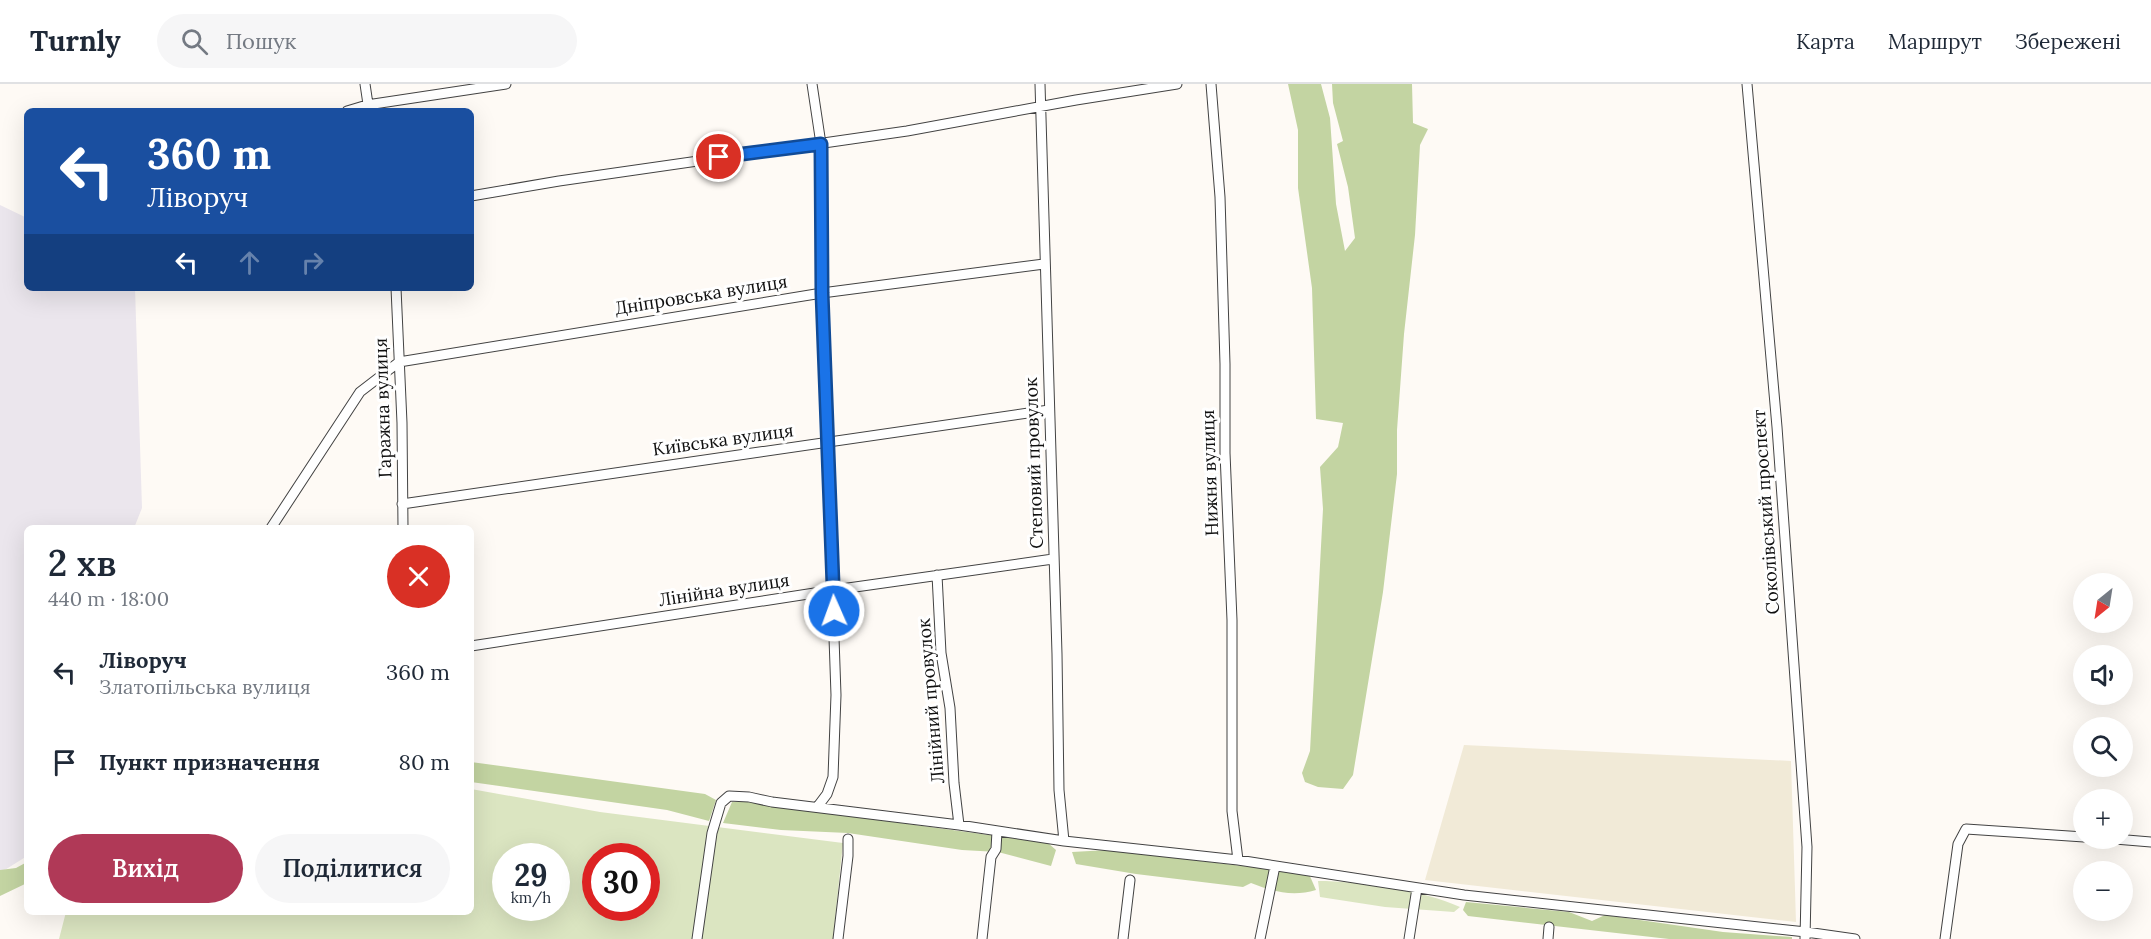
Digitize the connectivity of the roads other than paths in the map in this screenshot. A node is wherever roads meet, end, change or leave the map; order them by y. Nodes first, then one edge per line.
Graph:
1 (364, 84) edge
2 (506, 84) edge
3 (812, 84) edge
4 (1040, 84) edge
5 (1177, 84) edge
6 (1211, 84) edge
7 (1747, 84) edge
8 (1041, 106) junction
9 (368, 108) edge
10 (821, 144) junction
11 (474, 195) edge
12 (1044, 264) junction
13 (396, 291) edge
14 (822, 293) junction
15 (399, 362) junction
16 (1049, 410) junction
17 (828, 441) junction
18 (402, 504) junction
19 (273, 525) edge
20 (403, 525) edge
21 (1053, 559) junction
22 (938, 575) junction
23 (834, 590) junction
24 (474, 646) edge
25 (818, 806) junction
26 (959, 825) junction
27 (997, 831) junction
28 (2073, 836) edge
29 (848, 839) dead end
30 (2133, 840) edge
31 (1064, 841) junction
32 (2151, 842) edge
33 (1238, 860) junction
34 (1275, 866) junction
35 (1130, 880) dead end
36 (1418, 888) junction
37 (1549, 927) dead end
38 (1806, 935) edge
39 (697, 939) edge
40 (838, 939) edge
41 (982, 939) edge
42 (1123, 939) edge
43 (1260, 939) edge
44 (1409, 939) edge
45 (1548, 939) edge
46 (1855, 939) edge
47 (1945, 939) edge

1 - 9 street
2 - 9 street
3 - 10 street
4 - 8 street, Степовий провулок
5 - 8 street
6 - 33 street, Нижня вулиця
7 - 38 street, Соколівський проспект
8 - 10 street
8 - 12 street, Степовий провулок
10 - 11 street
10 - 14 street
12 - 14 street, Дніпровська вулиця
12 - 16 street, Степовий провулок
13 - 15 street, Гаражна вулиця
14 - 15 street, Дніпровська вулиця
14 - 17 street
15 - 18 street, Гаражна вулиця
15 - 19 street
16 - 17 street, Київська вулиця
16 - 21 street, Степовий провулок
17 - 18 street, Київська вулиця
17 - 23 street
18 - 20 street, Гаражна вулиця
21 - 22 street, Лінійна вулиця
21 - 31 street, Степовий провулок
22 - 23 street, Лінійна вулиця
22 - 26 street, Лінійний провулок
23 - 24 street, Лінійна вулиця
23 - 25 street
25 - 26 street
25 - 39 street
26 - 27 street
27 - 31 street
27 - 41 street
28 - 47 street
29 - 40 street
30 - 32 street
31 - 33 street
33 - 34 street
34 - 36 street
34 - 43 street
35 - 42 street
36 - 38 street
36 - 44 street
37 - 45 street
38 - 46 street

